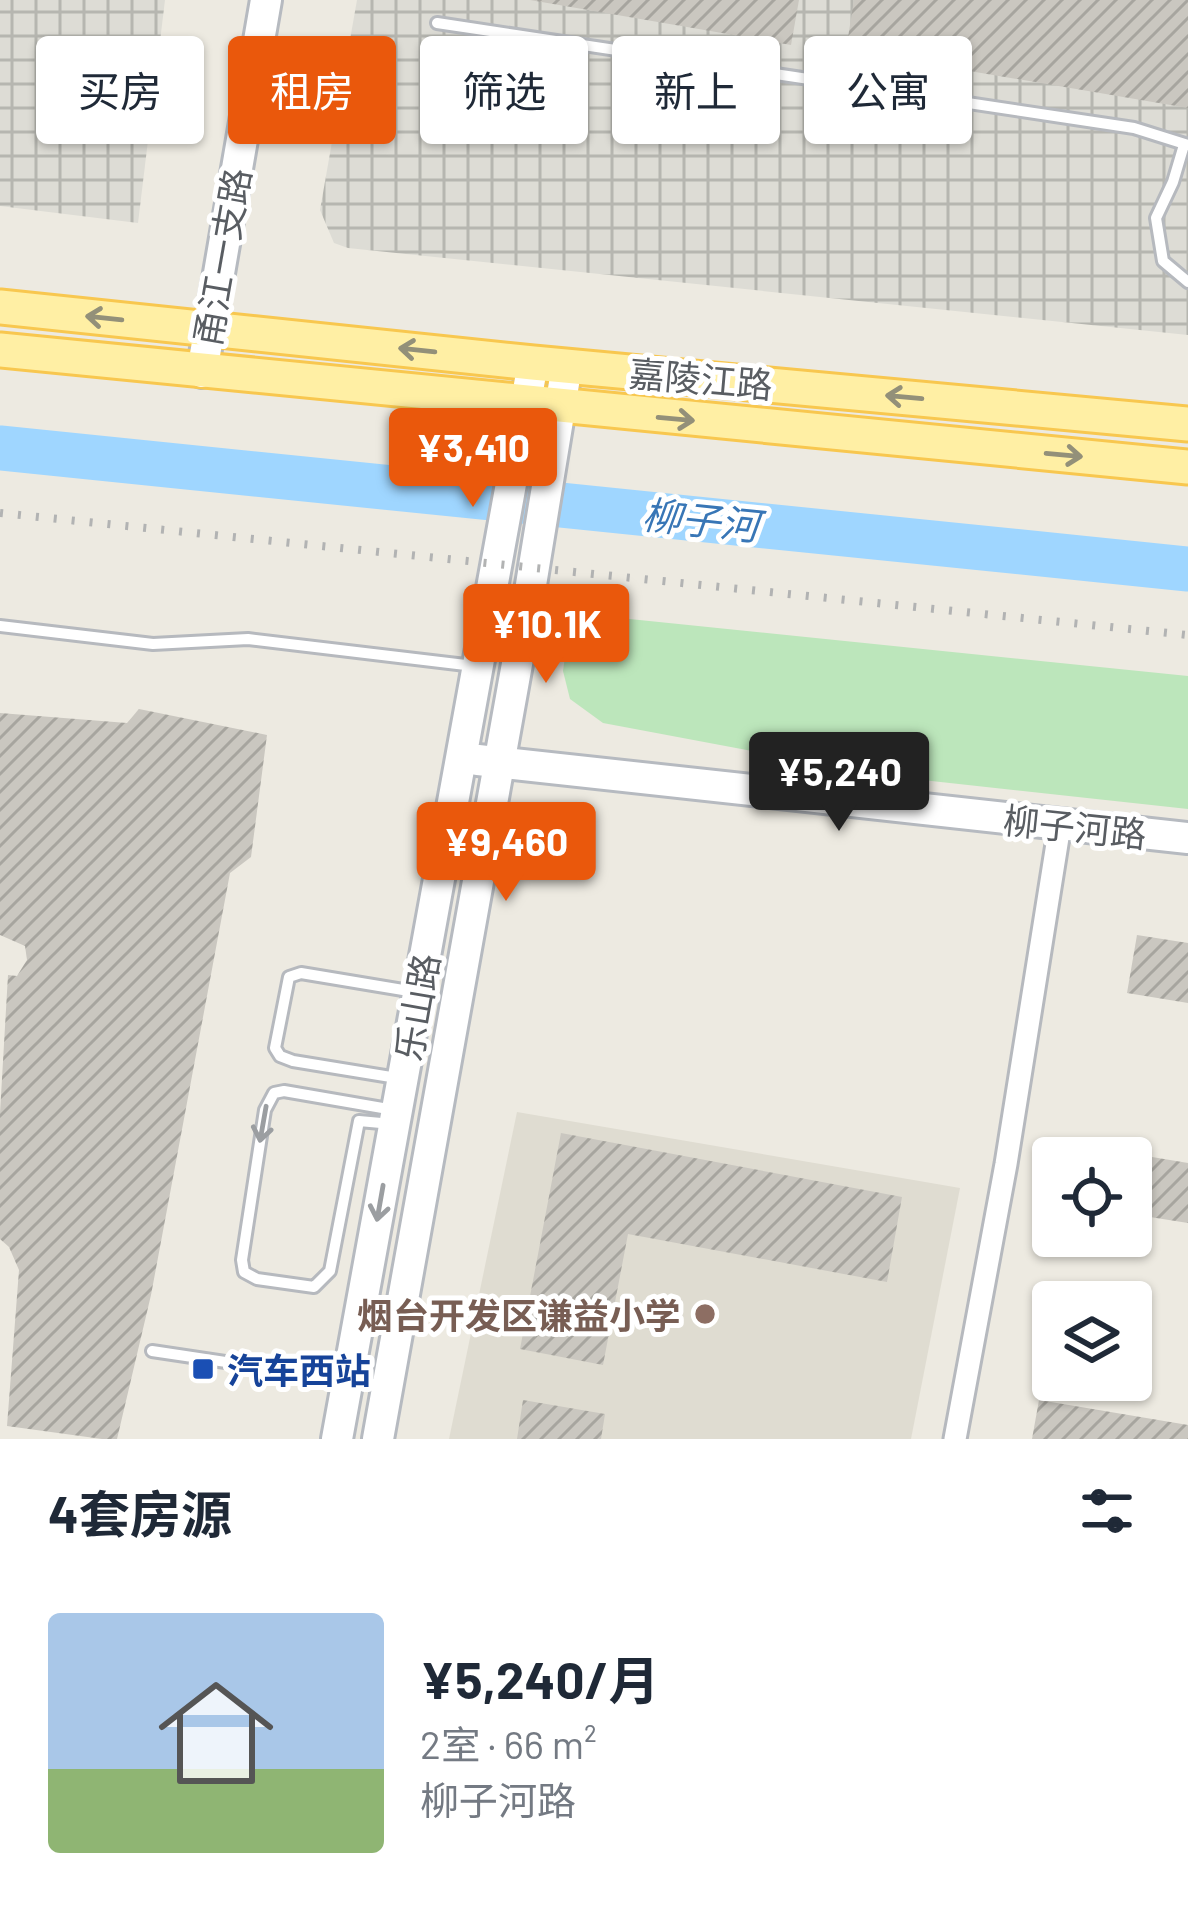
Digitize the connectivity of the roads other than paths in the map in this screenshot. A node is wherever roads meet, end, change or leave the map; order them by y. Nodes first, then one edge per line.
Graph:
1 (266, 0) edge
2 (437, 23) dead end
3 (1186, 145) edge
4 (1188, 282) edge
5 (0, 307) edge
6 (208, 329) junction
7 (0, 350) edge
8 (533, 363) junction
9 (567, 365) junction
10 (202, 372) junction
11 (559, 408) junction
12 (522, 420) junction
13 (1188, 424) edge
14 (1188, 467) edge
15 (0, 626) edge
16 (478, 667) junction
17 (461, 757) junction
18 (497, 764) junction
19 (1060, 825) junction
20 (1188, 838) edge
21 (418, 992) junction
22 (398, 1104) junction
23 (152, 1351) dead end
24 (347, 1380) junction
25 (387, 1387) junction
26 (337, 1439) edge
27 (378, 1439) edge
28 (955, 1439) edge

1 - 6 street, 甬江一支路
2 - 3 lane
3 - 4 lane
6 -> 5 main road, 嘉陵江路
8 -> 6 main road, 嘉陵江路
6 - 10 street, 甬江一支路
7 - 10 main road, 嘉陵江路
8 - 9 main road, 嘉陵江路
8 - 12 street, 乐山路
9 - 11 street, 乐山路
13 -> 9 main road, 嘉陵江路
10 - 12 main road, 嘉陵江路
11 - 12 main road, 嘉陵江路
11 -> 14 main road, 嘉陵江路
11 - 18 street, 乐山路
12 - 16 street, 乐山路
15 - 16 lane
16 - 17 street, 乐山路
17 - 18 street, 柳子河路
17 - 21 street, 乐山路
18 - 19 street, 柳子河路
18 - 25 street, 乐山路
19 - 20 street, 柳子河路
19 - 28 street
21 - 22 street, 乐山路
21 - 22 lane
22 -> 22 lane
22 -> 24 street, 乐山路
23 - 24 lane
24 - 25 lane
24 - 26 street, 乐山路
25 - 27 street, 乐山路

